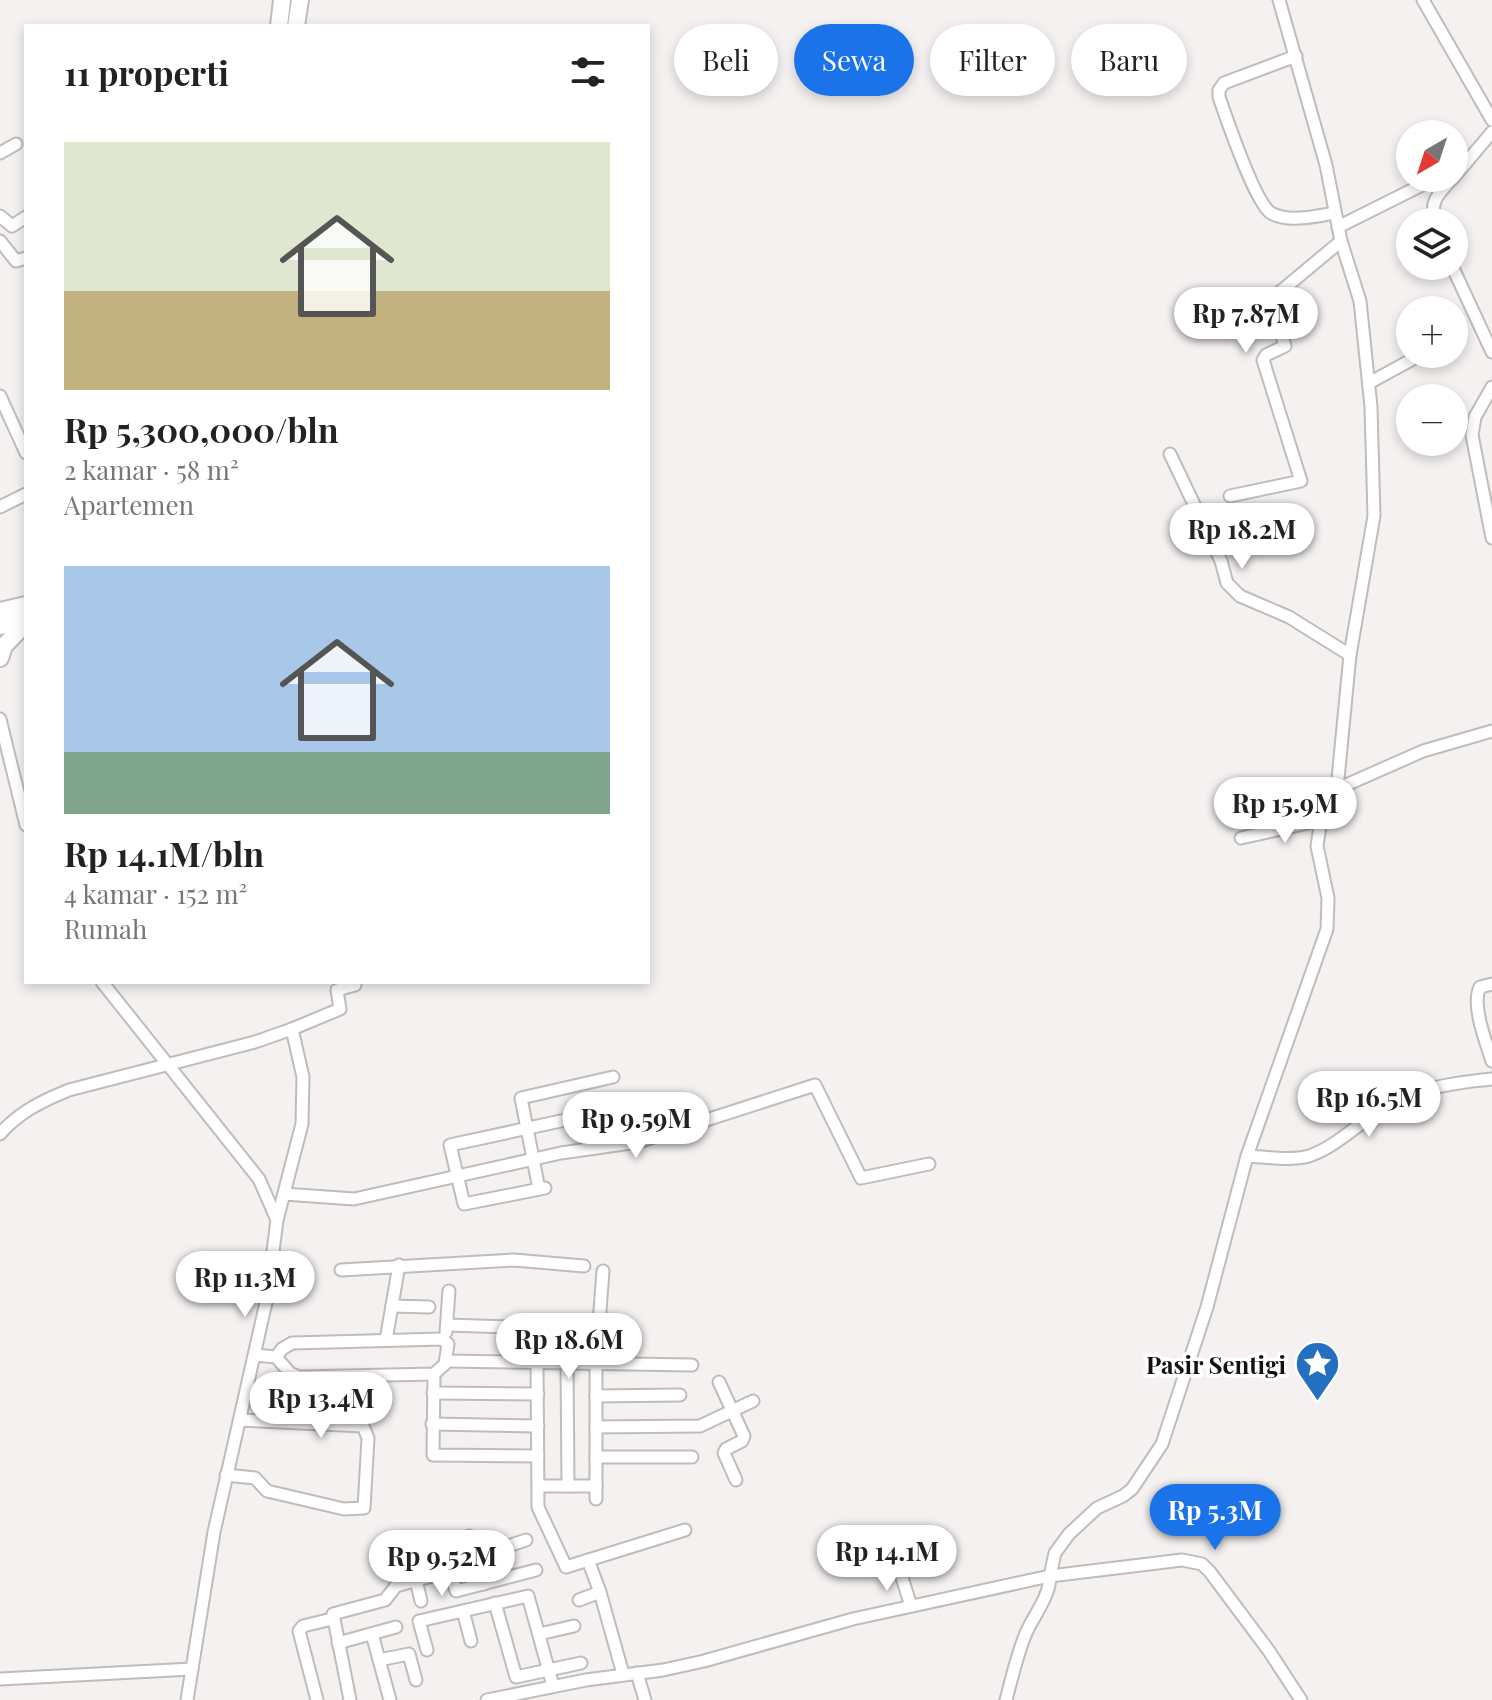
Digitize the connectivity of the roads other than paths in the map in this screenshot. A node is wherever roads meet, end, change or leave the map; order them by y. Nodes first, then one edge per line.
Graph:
1 (279, 0) edge
2 (297, 0) edge
3 (1279, 0) edge
4 (1423, 0) edge
5 (278, 24) edge
6 (294, 24) edge
7 (1296, 56) junction
8 (1492, 120) edge
9 (1492, 132) edge
10 (16, 144) dead end
11 (0, 153) edge
12 (1468, 159) edge
13 (1408, 192) edge
14 (1334, 213) junction
15 (0, 216) edge
16 (24, 218) edge
17 (1338, 227) junction
18 (0, 241) edge
19 (1341, 241) junction
20 (24, 259) edge
21 (1459, 280) edge
22 (1492, 352) edge
23 (1396, 368) edge
24 (1369, 383) junction
25 (1492, 387) edge
26 (0, 396) edge
27 (24, 449) edge
28 (1170, 454) dead end
29 (24, 495) edge
30 (1230, 496) dead end
31 (0, 507) edge
32 (1492, 538) edge
33 (0, 599) edge
34 (0, 611) edge
35 (24, 613) edge
36 (24, 614) edge
37 (24, 614) edge
38 (24, 616) edge
39 (0, 626) edge
40 (1350, 655) junction
41 (0, 658) edge
42 (0, 719) edge
43 (1492, 731) edge
44 (1337, 789) junction
45 (24, 817) edge
46 (1321, 820) junction
47 (1241, 838) dead end
48 (104, 984) edge
49 (1492, 984) edge
50 (355, 985) dead end
51 (292, 1029) junction
52 (1492, 1061) edge
53 (167, 1064) junction
54 (613, 1077) dead end
55 (1492, 1079) edge
56 (621, 1108) dead end
57 (527, 1128) junction
58 (0, 1134) edge
59 (1247, 1156) junction
60 (533, 1159) junction
61 (929, 1164) dead end
62 (456, 1176) junction
63 (284, 1194) junction
64 (277, 1220) junction
65 (399, 1265) junction
66 (584, 1266) dead end
67 (341, 1270) dead end
68 (603, 1271) dead end
69 (449, 1291) dead end
70 (392, 1306) junction
71 (429, 1307) dead end
72 (447, 1325) junction
73 (598, 1330) junction
74 (386, 1340) junction
75 (445, 1340) junction
76 (255, 1355) junction
77 (276, 1357) junction
78 (446, 1361) junction
79 (537, 1363) junction
80 (567, 1363) junction
81 (596, 1363) junction
82 (692, 1365) dead end
83 (434, 1374) junction
84 (719, 1382) dead end
85 (433, 1393) junction
86 (538, 1394) junction
87 (680, 1395) dead end
88 (596, 1396) junction
89 (753, 1401) dead end
90 (732, 1411) junction
91 (240, 1420) junction
92 (432, 1424) junction
93 (538, 1426) junction
94 (596, 1427) junction
95 (538, 1456) junction
96 (596, 1457) junction
97 (692, 1457) dead end
98 (226, 1475) junction
99 (736, 1480) dead end
100 (539, 1486) junction
101 (568, 1486) junction
102 (685, 1530) dead end
103 (469, 1536) dead end
104 (440, 1539) dead end
105 (526, 1540) dead end
106 (476, 1557) junction
107 (588, 1560) junction
108 (899, 1568) dead end
109 (536, 1570) dead end
110 (450, 1571) junction
111 (1050, 1576) junction
112 (416, 1580) junction
113 (484, 1584) junction
114 (600, 1592) junction
115 (579, 1600) dead end
116 (421, 1601) dead end
117 (495, 1603) junction
118 (911, 1606) junction
119 (463, 1611) junction
120 (332, 1619) junction
121 (574, 1626) dead end
122 (396, 1627) dead end
123 (372, 1634) junction
124 (539, 1634) junction
125 (471, 1641) dead end
126 (338, 1643) junction
127 (427, 1650) dead end
128 (379, 1660) junction
129 (581, 1663) dead end
130 (192, 1669) junction
131 (548, 1670) junction
132 (637, 1673) junction
133 (623, 1674) junction
134 (0, 1679) edge
135 (416, 1680) dead end
136 (553, 1686) junction
137 (187, 1700) edge
138 (317, 1700) edge
139 (350, 1700) edge
140 (390, 1700) edge
141 (487, 1700) edge
142 (645, 1700) edge
143 (1006, 1700) edge
144 (1301, 1700) edge

1 - 5 highway
2 - 6 highway
3 - 7 street
4 - 8 street
7 - 14 street
7 - 14 street
9 - 12 street
10 - 11 street
13 - 17 street
14 - 17 street
15 - 16 street
17 - 19 street
18 - 20 street
19 - 24 street
19 - 30 street
21 - 22 street
23 - 24 street
24 - 40 street
25 - 32 street
26 - 27 street
28 - 40 street
29 - 31 street
33 - 35 highway
34 - 36 highway
37 - 39 highway
38 - 41 highway
40 - 44 street
42 - 45 street
43 - 44 street
44 - 46 street
46 - 47 street
46 - 59 street
48 - 53 street
49 - 52 street
50 - 51 street
51 - 53 street
51 - 63 street
53 - 58 street
53 - 64 street
54 - 57 street
55 - 59 street
56 - 57 street
57 - 60 street
57 - 62 street
59 - 111 street
60 - 61 street
60 - 62 street
60 - 62 street
62 - 63 street
63 - 64 street
64 - 76 street
65 - 66 street
65 - 67 street
65 - 70 street
68 - 73 street
69 - 72 street
70 - 71 street
70 - 74 street
72 - 73 street
72 - 75 street
73 - 81 street
74 - 75 street
74 - 77 street
75 - 78 street
76 - 77 street
76 - 91 street
77 - 83 street
78 - 79 street
78 - 83 street
79 - 80 street
79 - 86 street
80 - 81 street
80 - 101 street
81 - 82 street
81 - 88 street
83 - 85 street
84 - 90 street
85 - 86 street
85 - 92 street
86 - 93 street
87 - 88 street
88 - 94 street
89 - 90 street
90 - 94 street
90 - 99 street
91 - 98 street
91 - 98 street
92 - 93 street
92 - 95 street
93 - 95 street
94 - 96 street
95 - 100 street
96 - 97 street
96 - 101 street
98 - 130 street
100 - 101 street
100 - 107 street
102 - 107 street
103 - 106 street
104 - 110 street
105 - 106 street
106 - 113 street
107 - 114 street
108 - 118 street
109 - 113 street
110 - 112 street
110 - 113 street
111 - 118 street
111 - 143 street
111 - 144 street
112 - 116 street
112 - 120 street
114 - 115 street
114 - 133 street
117 - 119 street
117 - 124 street
117 - 131 street
118 - 132 street
119 - 125 street
119 - 127 street
120 - 126 street
120 - 138 street
121 - 124 street
122 - 123 street
123 - 126 street
123 - 128 street
124 - 131 street
126 - 139 street
128 - 135 street
128 - 140 street
129 - 131 street
130 - 134 street
130 - 137 street
131 - 136 street
132 - 133 street
132 - 142 street
133 - 136 street
136 - 141 street

